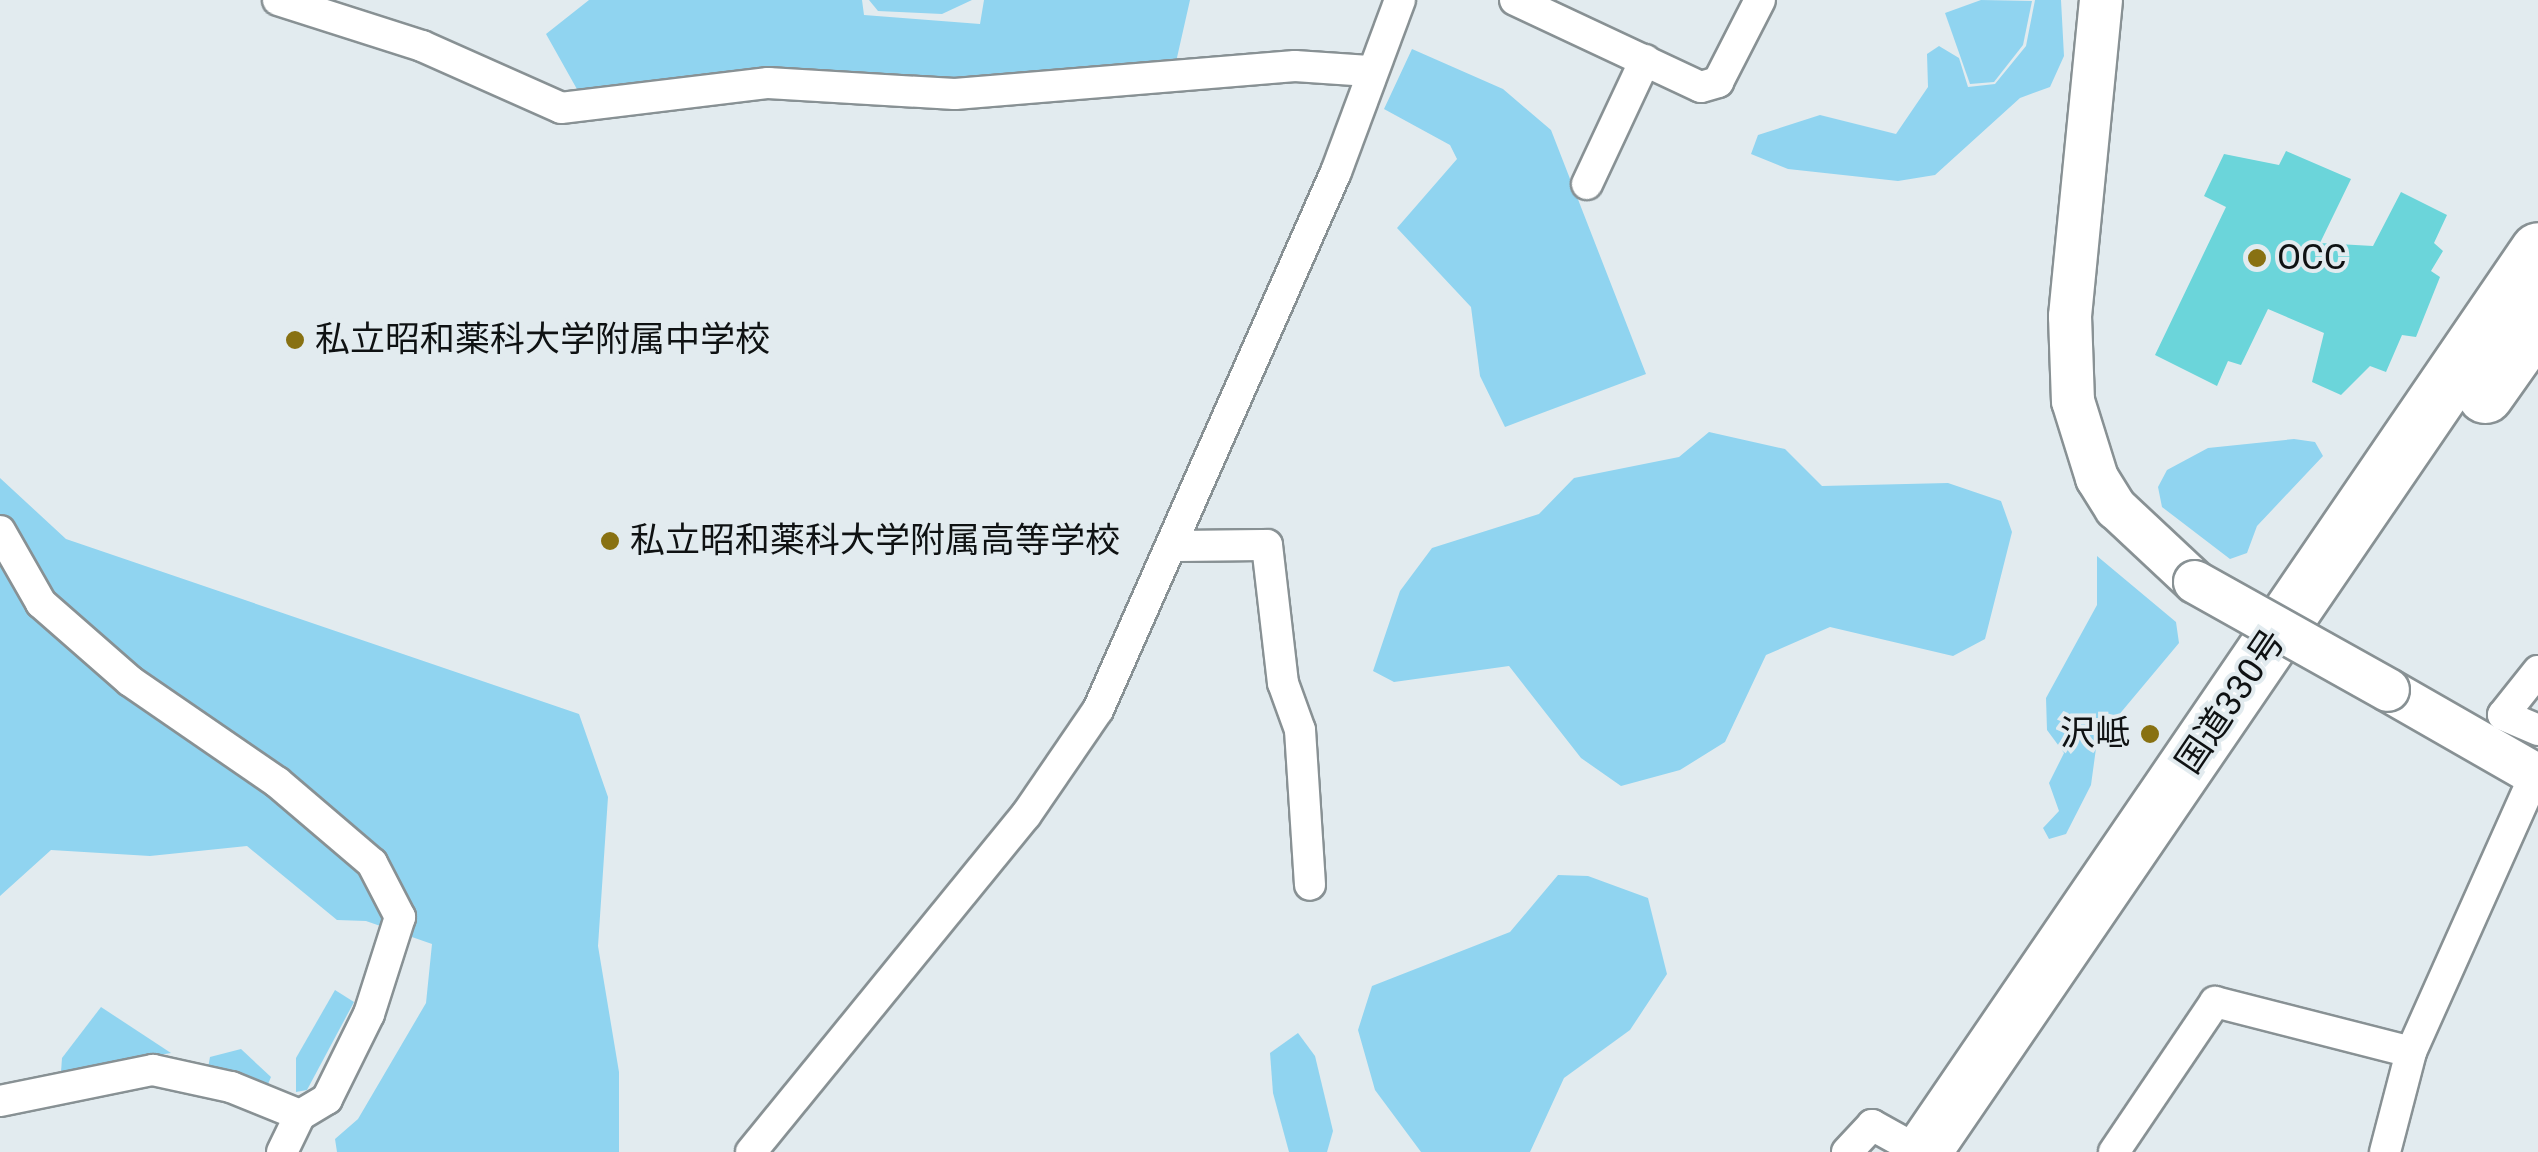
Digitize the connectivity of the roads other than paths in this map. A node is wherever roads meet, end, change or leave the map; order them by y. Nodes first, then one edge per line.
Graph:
1 (278, 0) edge
2 (1400, 0) edge
3 (1515, 0) edge
4 (1760, 0) edge
5 (2101, 0) edge
6 (1645, 60) junction
7 (1369, 71) junction
8 (1587, 184) dead end
9 (2538, 250) edge
10 (2538, 320) edge
11 (0, 532) edge
12 (1174, 546) junction
13 (2538, 671) edge
14 (2538, 730) edge
15 (2537, 775) edge
16 (1310, 885) dead end
17 (2411, 1052) junction
18 (0, 1101) edge
19 (300, 1115) junction
20 (282, 1152) edge
21 (751, 1152) edge
22 (1847, 1152) edge
23 (1922, 1152) edge
24 (1966, 1152) edge
25 (2114, 1152) edge
26 (2384, 1152) edge

1 - 7 street
2 - 7 street
3 - 6 street
4 - 6 street
5 - 15 street, bridge
6 - 8 street
7 - 12 street
9 - 23 highway, 国道330号
10 - 24 highway, 国道330号
11 - 19 street
12 - 16 street
12 - 21 street
13 - 14 street
15 - 17 street
17 - 25 street
17 - 26 street
18 - 19 street
19 - 20 street
22 - 23 street

